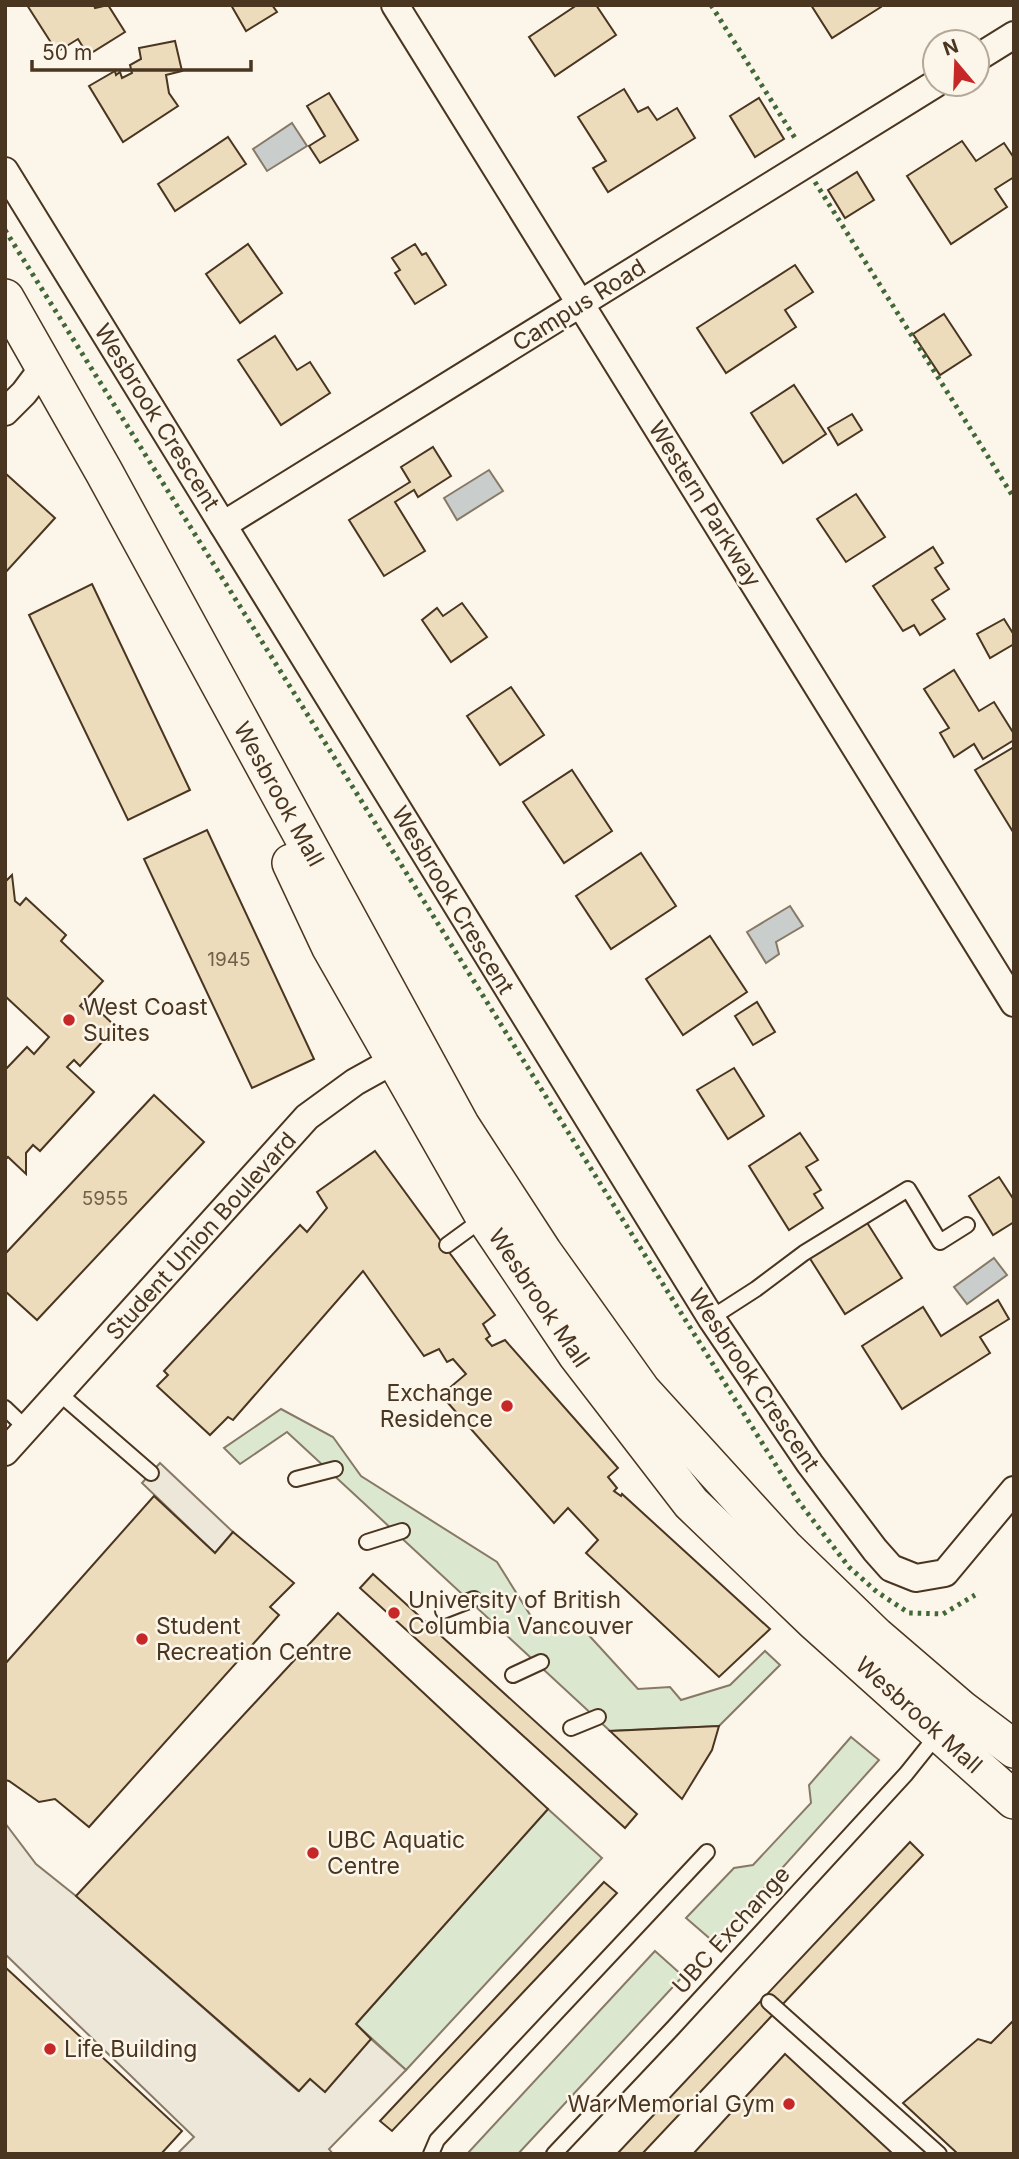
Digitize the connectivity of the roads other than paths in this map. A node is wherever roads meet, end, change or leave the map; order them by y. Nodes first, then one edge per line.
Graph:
1 (396, 5) edge
2 (1014, 35) edge
3 (991, 49) edge
4 (921, 93) edge
5 (5, 171) edge
6 (5, 298) edge
7 (581, 304) junction
8 (45, 365) junction
9 (5, 412) edge
10 (223, 525) junction
11 (1014, 1003) edge
12 (406, 1053) junction
13 (497, 1209) junction
14 (967, 1225) dead end
15 (447, 1245) dead end
16 (710, 1318) junction
17 (60, 1394) junction
18 (5, 1408) edge
19 (27, 1429) junction
20 (5, 1452) edge
21 (335, 1469) dead end
22 (151, 1473) dead end
23 (296, 1479) dead end
24 (1014, 1490) edge
25 (402, 1531) dead end
26 (367, 1542) dead end
27 (474, 1599) dead end
28 (443, 1611) dead end
29 (541, 1662) dead end
30 (513, 1675) dead end
31 (598, 1717) dead end
32 (950, 1722) junction
33 (571, 1728) dead end
34 (1014, 1749) edge
35 (1014, 1800) edge
36 (707, 1852) dead end
37 (769, 2002) dead end
38 (431, 2154) edge
39 (554, 2154) edge
40 (939, 2154) edge

1 - 7 street, Western Parkway
2 - 3 street
4 - 7 street, Campus Road
5 - 10 street, Wesbrook Crescent
6 - 8 main road, Wesbrook Mall
7 - 10 street, Campus Road
7 - 11 street, Western Parkway
8 - 9 street
8 - 12 main road, Wesbrook Mall
10 - 16 street, Wesbrook Crescent
12 - 13 main road, Wesbrook Mall
12 - 17 street, Student Union Boulevard
13 - 15 lane
13 - 32 main road, Wesbrook Mall
14 - 16 lane
16 - 24 street, Wesbrook Crescent
17 - 19 street, Student Union Boulevard
17 - 22 lane
18 - 19 lane
19 - 20 street, Student Union Boulevard
21 - 23 lane
25 - 26 lane
27 - 28 lane
29 - 30 lane
31 - 33 lane
32 - 34 main road, Wesbrook Mall
32 - 35 main road, Wesbrook Mall
32 - 39 lane, UBC Exchange
36 - 38 lane
37 - 40 lane

